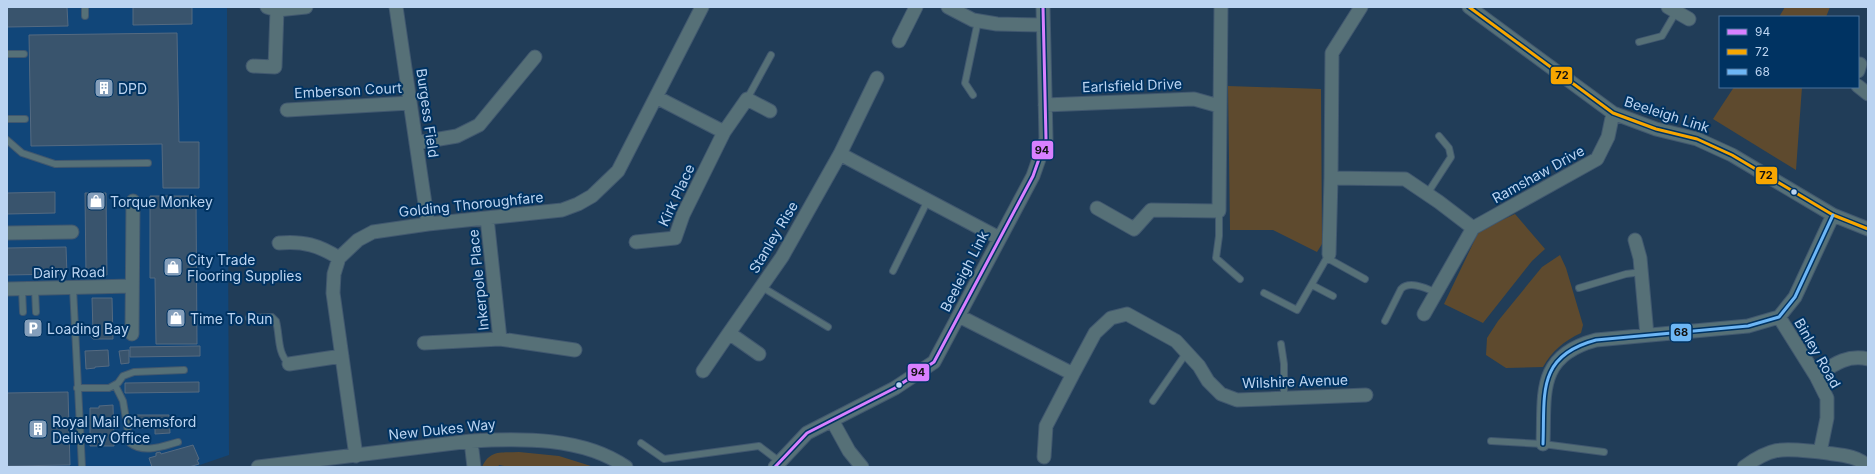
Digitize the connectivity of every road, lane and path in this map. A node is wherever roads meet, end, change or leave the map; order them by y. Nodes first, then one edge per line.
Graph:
1 (85, 7) edge
2 (306, 7) edge
3 (396, 7) edge
4 (702, 7) edge
5 (916, 7) edge
6 (948, 7) edge
7 (1043, 7) edge
8 (1221, 7) edge
9 (1361, 7) edge
10 (1469, 7) edge
11 (272, 8) edge
12 (1672, 9) edge
13 (85, 16) dead end
14 (1689, 18) dead end
15 (978, 21) junction
16 (1043, 25) junction
17 (899, 41) dead end
18 (1639, 42) dead end
19 (7, 54) edge
20 (24, 54) dead end
21 (772, 55) dead end
22 (535, 57) dead end
23 (253, 66) dead end
24 (877, 78) dead end
25 (1859, 87) edge
26 (1868, 94) edge
27 (973, 95) dead end
28 (656, 97) junction
29 (747, 99) junction
30 (410, 103) junction
31 (1045, 105) junction
32 (1219, 106) junction
33 (287, 110) dead end
34 (770, 111) dead end
35 (1613, 113) junction
36 (7, 119) edge
37 (25, 119) dead end
38 (724, 132) junction
39 (1438, 136) dead end
40 (7, 140) edge
41 (416, 143) junction
42 (840, 154) junction
43 (148, 163) dead end
44 (1331, 178) junction
45 (1427, 194) junction
46 (132, 201) dead end
47 (927, 202) junction
48 (1097, 208) dead end
49 (1219, 211) junction
50 (1833, 215) junction
51 (487, 218) junction
52 (428, 224) junction
53 (1473, 228) junction
54 (1868, 229) edge
55 (72, 232) dead end
56 (7, 233) edge
57 (999, 238) junction
58 (1635, 240) dead end
59 (636, 242) dead end
60 (279, 243) dead end
61 (1328, 256) junction
62 (339, 258) junction
63 (892, 271) dead end
64 (1642, 272) junction
65 (1240, 279) dead end
66 (1366, 279) dead end
67 (1312, 285) junction
68 (132, 286) junction
69 (762, 287) junction
70 (72, 288) junction
71 (1579, 288) dead end
72 (7, 289) edge
73 (22, 289) junction
74 (35, 289) junction
75 (1436, 292) junction
76 (1264, 293) dead end
77 (1333, 296) dead end
78 (23, 312) dead end
79 (36, 312) dead end
80 (1424, 314) dead end
81 (960, 316) junction
82 (1779, 317) junction
83 (249, 318) dead end
84 (1385, 321) dead end
85 (828, 327) dead end
86 (729, 333) junction
87 (132, 334) dead end
88 (1646, 335) junction
89 (500, 339) junction
90 (424, 343) dead end
91 (1281, 344) dead end
92 (575, 350) dead end
93 (1187, 352) junction
94 (759, 354) dead end
95 (342, 356) junction
96 (1868, 359) edge
97 (289, 364) joint
98 (184, 370) dead end
99 (703, 371) dead end
100 (1072, 374) junction
101 (1816, 376) junction
102 (115, 385) junction
103 (78, 388) junction
104 (1366, 395) dead end
105 (1284, 398) junction
106 (1152, 401) dead end
107 (833, 422) junction
108 (471, 441) junction
109 (1491, 441) dead end
110 (178, 442) dead end
111 (641, 443) dead end
112 (1543, 444) junction
113 (1604, 452) dead end
114 (1820, 452) junction
115 (356, 456) junction
116 (1044, 457) dead end
117 (777, 464) edge
118 (82, 467) edge
119 (258, 467) edge
120 (474, 467) edge
121 (626, 467) edge
122 (862, 467) edge
123 (1744, 467) edge
124 (1868, 467) edge

1 - 13 lane
2 - 11 street
3 - 30 street, Burgess Field
4 - 28 street, Golding Thoroughfare
5 - 17 street
6 - 15 street
7 - 16 street, Beeleigh Link
8 - 32 street
9 - 44 street
10 - 35 street, Beeleigh Link
11 - 23 street
12 - 14 street
12 - 18 lane
15 - 16 street
15 - 27 lane
16 - 31 street, Beeleigh Link
19 - 20 lane
21 - 29 lane
22 - 41 street
24 - 42 street, Stanley Rise
25 - 26 street
28 - 38 street
28 - 51 street, Golding Thoroughfare
29 - 34 street
29 - 38 street, Kirk Place
30 - 33 street, Emberson Court
30 - 41 street, Burgess Field
31 - 32 street, Earlsfield Drive
31 - 57 street, Beeleigh Link
32 - 49 street
35 - 50 street, Beeleigh Link
35 - 53 street, Ramshaw Drive
36 - 37 lane
38 - 59 street, Kirk Place
39 - 45 lane
40 - 43 lane
41 - 52 street, Burgess Field
42 - 47 street
42 - 69 street, Stanley Rise
44 - 45 street
44 - 61 street
45 - 53 street
46 - 68 street
47 - 57 street
47 - 63 lane
48 - 49 street
49 - 65 lane
50 - 54 street, Beeleigh Link
50 - 82 street
51 - 52 street, Golding Thoroughfare
51 - 89 street, Inkerpole Place
52 - 62 street, Golding Thoroughfare
53 - 75 street
55 - 56 street
57 - 81 street, Beeleigh Link
58 - 64 street
60 - 62 street
61 - 66 lane
61 - 67 lane
62 - 95 street
64 - 71 lane
64 - 88 street
67 - 76 lane
67 - 77 lane
68 - 70 street, Dairy Road
68 - 87 street
69 - 85 lane
69 - 86 street, Stanley Rise
70 - 74 street, Dairy Road
70 - 103 lane
72 - 73 street, Dairy Road
73 - 74 street, Dairy Road
73 - 78 lane
74 - 79 lane
75 - 80 street
75 - 84 lane
81 - 100 street
81 - 107 street, Beeleigh Link
82 - 88 street
82 - 101 street, Binley Road
83 - 97 lane
86 - 94 street
86 - 99 street, Stanley Rise
88 - 112 street
89 - 90 street, Inkerpole Place
89 - 92 street, Inkerpole Place
91 - 105 lane
93 - 100 street, Wilshire Avenue
93 - 105 street, Wilshire Avenue
93 - 106 lane
95 - 97 street
95 - 115 street
96 - 101 street
98 - 102 lane
100 - 116 street, Wilshire Avenue
101 - 114 street, Binley Road
102 - 103 lane
102 - 110 lane
103 - 118 lane
104 - 105 street, Wilshire Avenue
107 - 117 street, Beeleigh Link
107 - 122 street
108 - 115 street, New Dukes Way
108 - 120 street
108 - 121 street, New Dukes Way
109 - 112 lane
111 - 117 lane
112 - 113 lane
114 - 123 street
114 - 124 street
115 - 119 street, New Dukes Way

